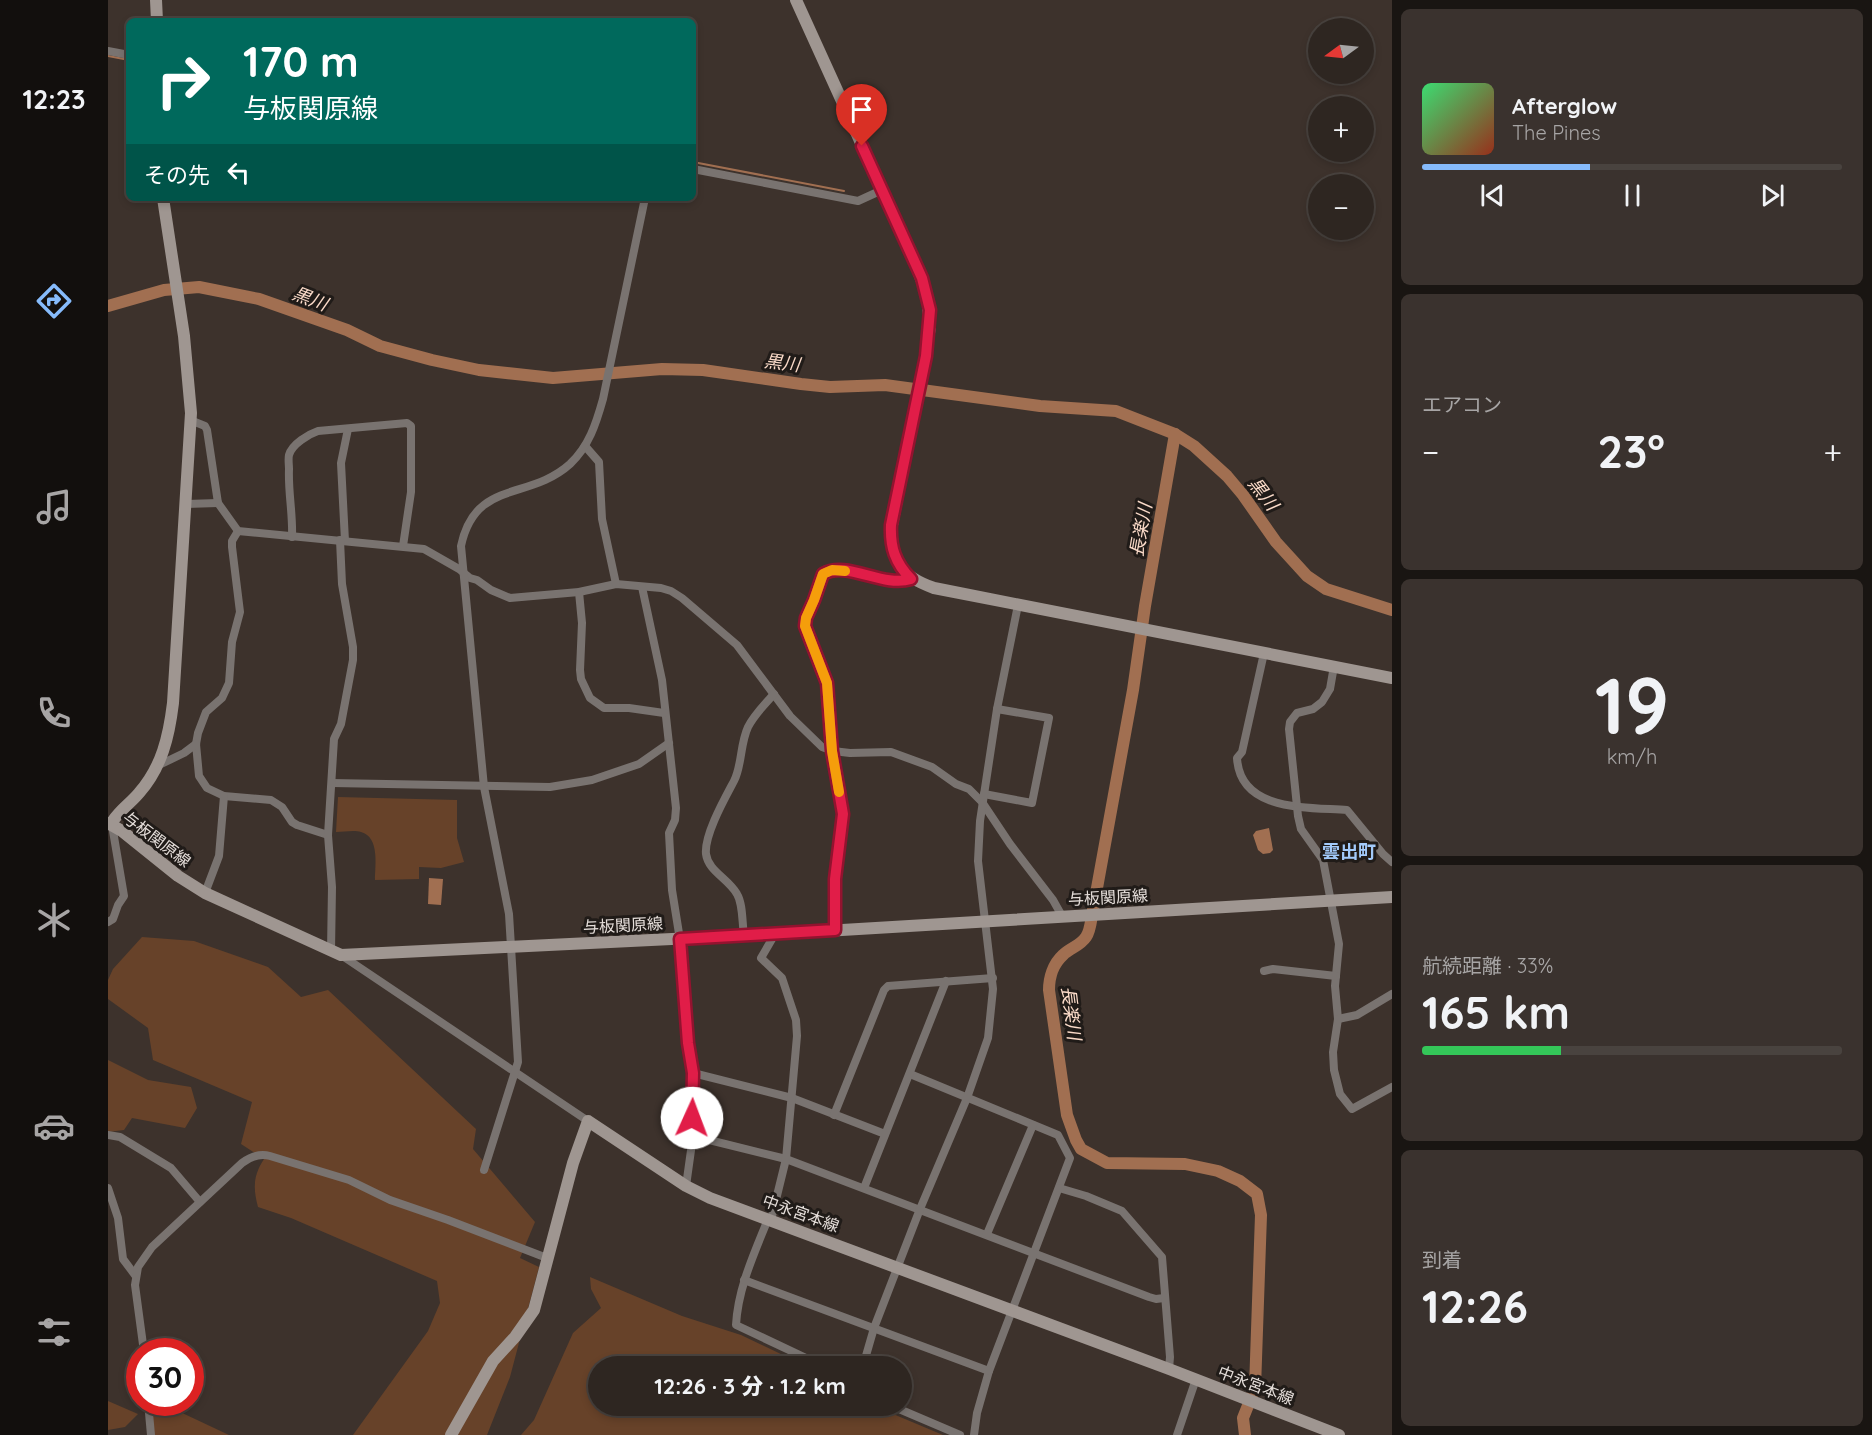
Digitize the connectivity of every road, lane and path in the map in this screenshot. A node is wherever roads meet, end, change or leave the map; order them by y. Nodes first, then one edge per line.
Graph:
1 (156, 0) edge
2 (796, 0) edge
3 (157, 18) edge
4 (108, 51) edge
5 (126, 54) edge
6 (696, 170) edge
7 (882, 190) junction
8 (163, 201) edge
9 (644, 201) edge
10 (190, 420) junction
11 (348, 429) junction
12 (585, 446) junction
13 (218, 503) junction
14 (186, 504) junction
15 (238, 531) junction
16 (292, 537) junction
17 (343, 540) junction
18 (403, 546) junction
19 (465, 573) junction
20 (911, 579) junction
21 (616, 584) junction
22 (642, 587) junction
23 (579, 592) junction
24 (1018, 605) junction
25 (1264, 653) junction
26 (1334, 666) junction
27 (1392, 678) edge
28 (774, 694) junction
29 (996, 709) junction
30 (664, 713) junction
31 (669, 743) junction
32 (196, 744) junction
33 (832, 751) junction
34 (157, 766) junction
35 (332, 783) junction
36 (484, 787) junction
37 (224, 796) junction
38 (983, 798) junction
39 (1297, 806) junction
40 (110, 824) edge
41 (328, 835) junction
42 (1392, 862) edge
43 (205, 893) junction
44 (1392, 897) edge
45 (1330, 901) junction
46 (1062, 916) junction
47 (985, 920) junction
48 (108, 922) edge
49 (835, 930) junction
50 (744, 934) junction
51 (775, 934) junction
52 (680, 939) junction
53 (512, 947) junction
54 (336, 953) junction
55 (1264, 971) dead end
56 (1336, 976) junction
57 (993, 978) junction
58 (946, 981) junction
59 (1392, 994) edge
60 (1338, 1019) junction
61 (516, 1073) junction
62 (693, 1073) junction
63 (910, 1074) junction
64 (1392, 1087) edge
65 (792, 1098) junction
66 (967, 1098) junction
67 (834, 1115) junction
68 (588, 1121) junction
69 (1033, 1125) junction
70 (885, 1134) junction
71 (108, 1136) edge
72 (693, 1136) junction
73 (786, 1159) junction
74 (484, 1170) dead end
75 (686, 1186) junction
76 (108, 1188) edge
77 (864, 1188) junction
78 (1059, 1188) junction
79 (201, 1202) junction
80 (920, 1209) junction
81 (770, 1219) junction
82 (987, 1234) junction
83 (1034, 1252) junction
84 (547, 1258) junction
85 (897, 1267) junction
86 (135, 1275) junction
87 (744, 1280) junction
88 (1164, 1298) junction
89 (1013, 1311) junction
90 (874, 1328) junction
91 (142, 1338) edge
92 (802, 1356) edge
93 (866, 1356) edge
94 (1168, 1369) junction
95 (989, 1371) junction
96 (1196, 1379) junction
97 (912, 1415) edge
98 (149, 1416) edge
99 (151, 1435) edge
100 (451, 1435) edge
101 (960, 1435) edge
102 (974, 1435) edge
103 (1178, 1435) edge
104 (1340, 1435) edge

1 - 3 main road
2 - 7 main road
4 - 5 street
6 - 7 street
7 - 20 main road
8 - 10 main road
9 - 12 street
10 - 13 street
10 - 14 main road
11 - 16 street
11 - 17 street
11 - 18 street
12 - 19 street
12 - 21 street
13 - 14 street
13 - 15 street
14 - 34 main road
15 - 16 street
15 - 32 street
16 - 17 street
17 - 18 street
17 - 35 street
18 - 19 street
19 - 23 street
19 - 36 street
20 - 24 main road
20 - 33 street
21 - 22 street
21 - 23 street
22 - 28 street
22 - 30 street
23 - 30 street
24 - 25 main road
24 - 29 street
25 - 26 main road
25 - 39 street
26 - 27 main road
26 - 39 street
28 - 33 street
28 - 50 street
29 - 38 street
29 - 38 street
30 - 31 street
31 - 36 street
31 - 52 street
32 - 34 street
32 - 37 street
33 - 38 street
33 - 49 street
34 - 40 main road
35 - 36 street
35 - 41 street
36 - 53 street
37 - 41 street
37 - 43 street
38 - 46 street
38 - 47 street
39 - 42 street
39 - 45 street
40 - 43 main road, 与板関原線
40 - 48 street
41 - 54 street
43 - 54 main road, 与板関原線
44 - 45 main road, 与板関原線
45 - 46 main road, 与板関原線
45 - 56 street
46 - 47 main road, 与板関原線
47 - 49 main road, 与板関原線
47 - 57 street
49 - 51 main road, 与板関原線
50 - 51 main road, 与板関原線
50 - 52 main road, 与板関原線
51 - 65 street
52 - 53 main road, 与板関原線
52 - 62 street
53 - 54 main road, 与板関原線
53 - 61 street
54 - 61 street
55 - 56 street
56 - 60 street
57 - 58 street
57 - 66 street
58 - 63 street
58 - 67 street
59 - 60 street
60 - 64 street
61 - 68 street
61 - 74 street
62 - 65 street
62 - 72 street
63 - 66 street
63 - 70 street
65 - 67 street
65 - 73 street
66 - 69 street
66 - 80 street
67 - 70 street
68 - 75 main road, 中永宮本線
68 - 84 main road
69 - 78 street
69 - 82 street
70 - 77 street
71 - 79 street
72 - 73 street
72 - 75 street
73 - 77 street
73 - 81 street
75 - 81 main road, 中永宮本線
76 - 86 street
77 - 80 street
78 - 83 street
78 - 88 street
79 - 84 street
79 - 86 street
80 - 82 street
80 - 85 street
81 - 85 main road, 中永宮本線
81 - 87 street
82 - 83 street
83 - 88 street
83 - 89 street
84 - 100 main road
85 - 89 main road, 中永宮本線
85 - 90 street
86 - 91 street
87 - 90 street
87 - 92 street
88 - 94 street
89 - 94 main road, 中永宮本線
89 - 95 street
90 - 93 street
90 - 95 street
94 - 96 main road, 中永宮本線
95 - 102 street
96 - 103 street
96 - 104 main road, 中永宮本線
97 - 101 street
98 - 99 street

